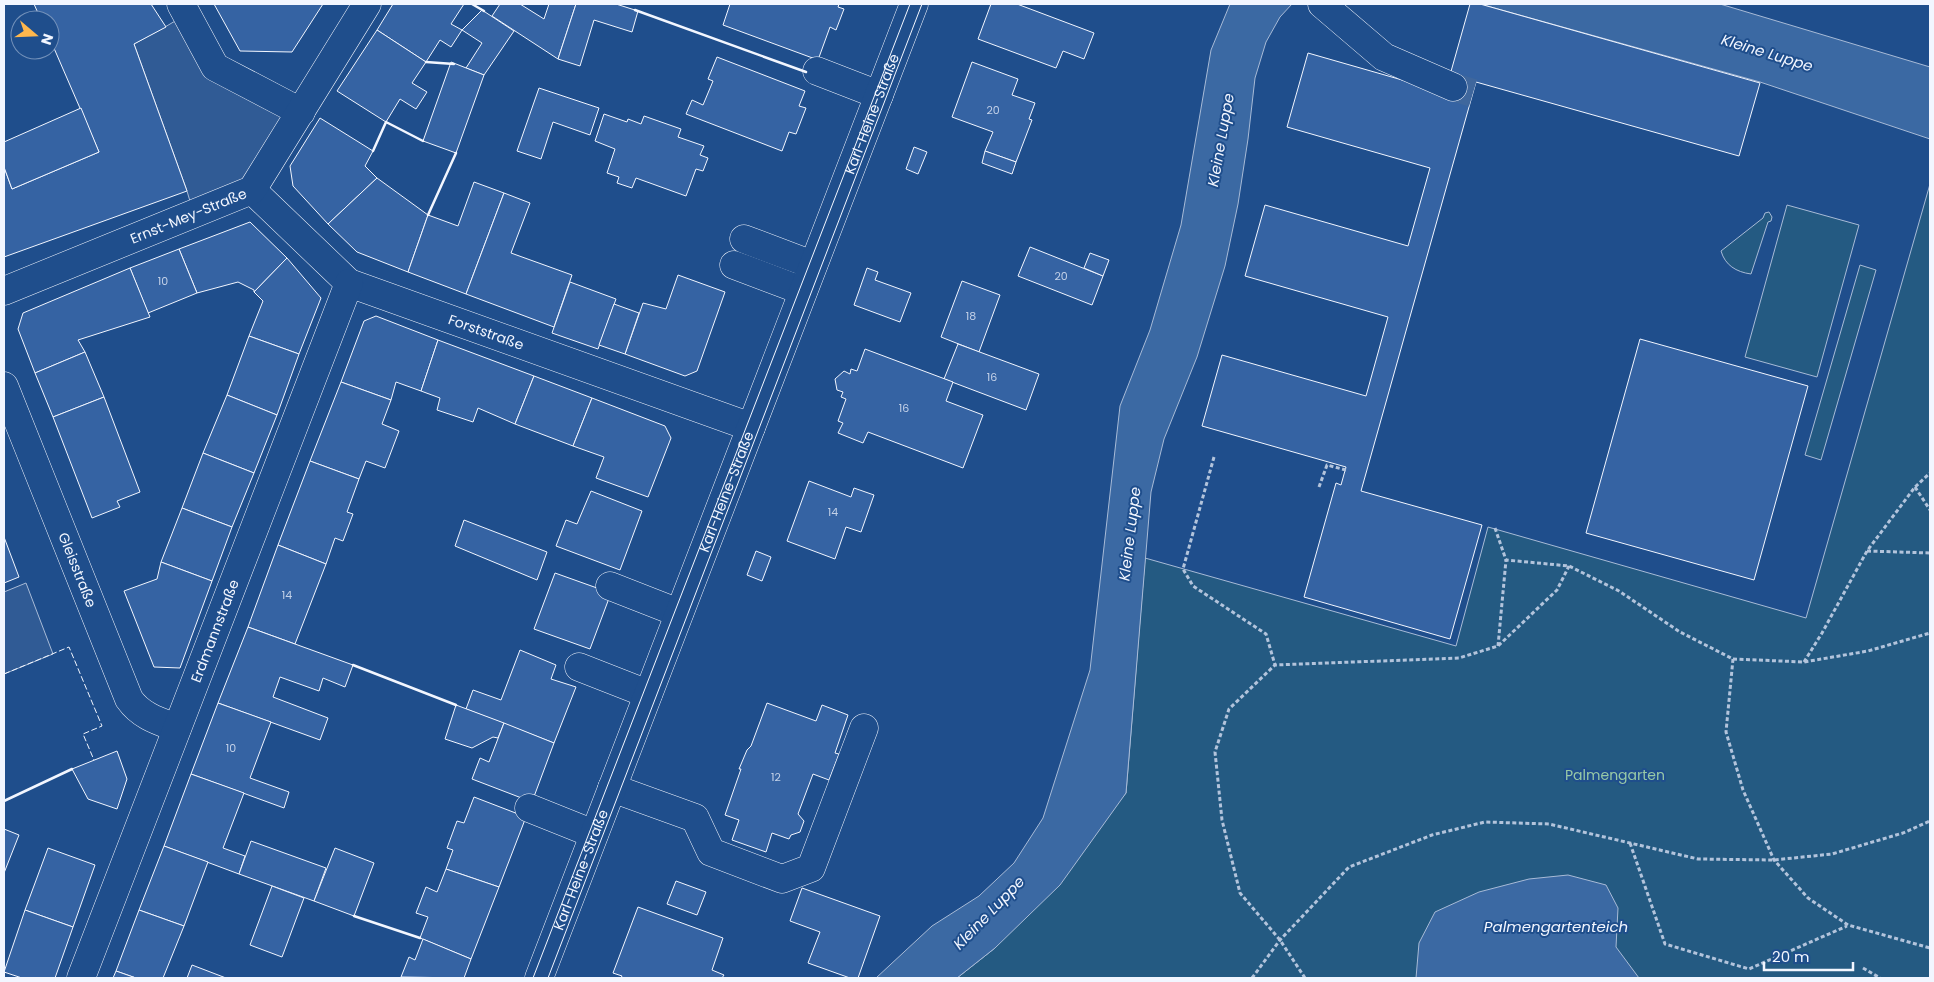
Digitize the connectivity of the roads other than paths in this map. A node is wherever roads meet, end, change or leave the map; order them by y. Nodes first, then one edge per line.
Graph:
1 (182, 4) edge
2 (367, 4) edge
3 (914, 4) edge
4 (1322, 4) edge
5 (814, 78) dead end
6 (1453, 87) tunnel mouth
7 (876, 102) junction
8 (301, 112) junction
9 (252, 190) junction
10 (744, 239) dead end
11 (734, 265) dead end
12 (813, 265) junction
13 (349, 283) junction
14 (4, 291) edge
15 (803, 291) junction
16 (4, 386) edge
17 (751, 427) junction
18 (610, 586) dead end
19 (680, 613) junction
20 (579, 667) dead end
21 (648, 694) junction
22 (177, 728) junction
23 (864, 728) dead end
24 (612, 788) junction
25 (528, 808) dead end
26 (594, 834) junction
27 (81, 978) edge
28 (539, 978) edge

1 - 8 street
2 - 8 street, Ernst-Mey-Straße
3 - 7 street, Karl-Heine-Straße
4 - 6 street
5 - 7 street
7 - 12 street, Karl-Heine-Straße
8 - 9 street, Ernst-Mey-Straße
9 - 13 street, Forststraße
9 - 14 street, Ernst-Mey-Straße
10 - 12 street
11 - 15 street
12 - 15 street, Karl-Heine-Straße
13 - 17 street, Forststraße
13 - 22 street, Erdmannstraße
15 - 17 street, Karl-Heine-Straße
16 - 22 street, Gleisstraße
17 - 19 street, Karl-Heine-Straße
18 - 19 street
19 - 21 street, Karl-Heine-Straße
20 - 21 street
21 - 24 street, Karl-Heine-Straße
22 - 27 street, Erdmannstraße
23 - 24 street
24 - 26 street, Karl-Heine-Straße
25 - 26 street
26 - 28 street, Karl-Heine-Straße

